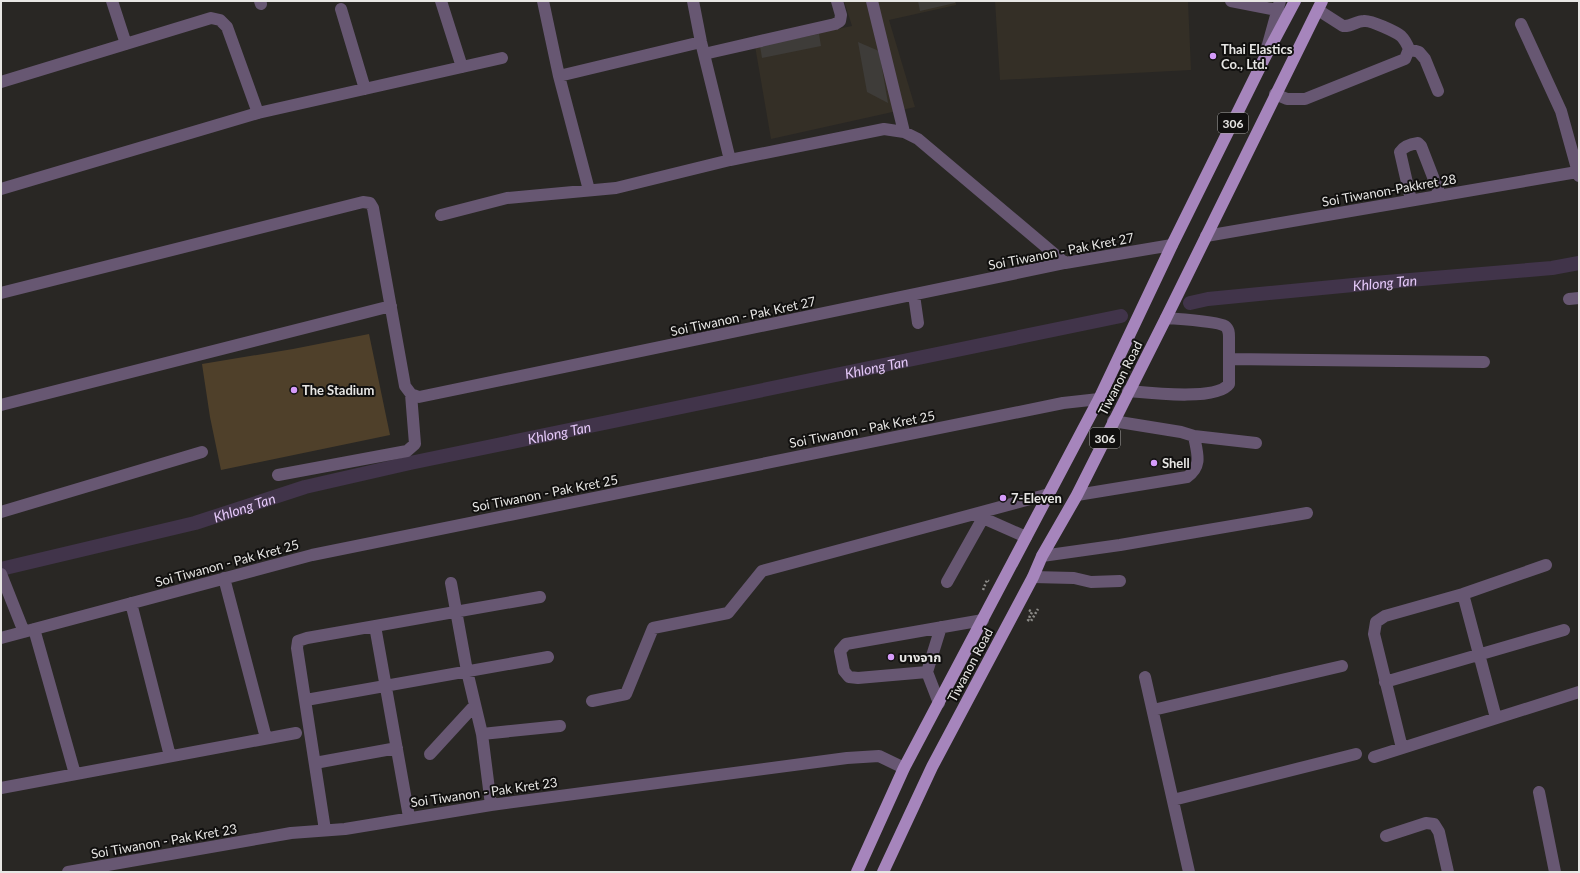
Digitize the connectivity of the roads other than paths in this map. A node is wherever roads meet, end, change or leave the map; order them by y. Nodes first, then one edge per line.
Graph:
1 (112, 1) edge
2 (441, 1) edge
3 (543, 1) edge
4 (693, 1) edge
5 (837, 1) edge
6 (872, 1) edge
7 (1231, 1) edge
8 (1295, 1) edge
9 (1278, 5) edge
10 (1320, 5) edge
11 (340, 8) dead end
12 (1521, 24) dead end
13 (126, 44) junction
14 (702, 48) junction
15 (1409, 49) junction
16 (502, 58) dead end
17 (1263, 61) junction
18 (462, 67) junction
19 (559, 76) junction
20 (1, 82) edge
21 (366, 89) junction
22 (1438, 91) dead end
23 (1275, 94) junction
24 (258, 114) junction
25 (904, 132) junction
26 (730, 160) junction
27 (1578, 174) edge
28 (1, 189) edge
29 (589, 190) junction
30 (1440, 195) junction
31 (1411, 200) junction
32 (441, 214) dead end
33 (1206, 236) junction
34 (1172, 245) junction
35 (1066, 263) junction
36 (1, 293) edge
37 (914, 295) junction
38 (391, 306) junction
39 (1166, 318) junction
40 (918, 323) dead end
41 (1229, 359) junction
42 (1484, 362) dead end
43 (1128, 391) junction
44 (411, 394) junction
45 (1099, 398) junction
46 (1, 405) edge
47 (1113, 421) junction
48 (1194, 436) junction
49 (1256, 443) dead end
50 (202, 452) dead end
51 (278, 475) dead end
52 (1049, 494) junction
53 (1076, 495) junction
54 (1, 512) edge
55 (1307, 513) dead end
56 (1026, 537) junction
57 (1042, 556) junction
58 (1546, 565) dead end
59 (1, 574) edge
60 (1032, 577) junction
61 (224, 578) junction
62 (1120, 581) dead end
63 (947, 582) dead end
64 (451, 583) dead end
65 (1463, 594) junction
66 (540, 597) dead end
67 (131, 603) junction
68 (456, 612) junction
69 (983, 620) junction
70 (374, 626) junction
71 (941, 626) junction
72 (1564, 630) dead end
73 (29, 631) junction
74 (1, 638) edge
75 (1478, 654) junction
76 (548, 657) dead end
77 (1342, 666) dead end
78 (467, 671) junction
79 (927, 672) junction
80 (1145, 677) dead end
81 (1385, 682) junction
82 (385, 686) junction
83 (1579, 692) edge
84 (306, 700) junction
85 (592, 701) dead end
86 (939, 703) junction
87 (475, 705) junction
88 (1153, 710) junction
89 (1496, 718) junction
90 (560, 726) dead end
91 (296, 733) dead end
92 (482, 734) junction
93 (266, 738) junction
94 (397, 748) junction
95 (1402, 748) junction
96 (430, 754) dead end
97 (1356, 754) dead end
98 (170, 756) junction
99 (1374, 757) dead end
100 (315, 763) junction
101 (904, 768) junction
102 (75, 774) junction
103 (1, 788) edge
104 (1539, 792) dead end
105 (1173, 800) junction
106 (491, 805) junction
107 (409, 817) junction
108 (325, 830) junction
109 (1386, 836) dead end
110 (68, 872) edge
111 (857, 872) edge
112 (883, 872) edge
113 (1189, 872) edge
114 (1448, 872) edge
115 (1555, 872) edge

1 - 13 street
2 - 18 street
3 - 19 street
4 - 14 street
5 - 14 street
6 - 25 street
7 - 9 street
8 - 17 main road, Tiwanon Road / 306
9 - 17 street
10 - 15 street
10 - 23 main road, Tiwanon Road / 306
11 - 21 street
12 - 27 street, Soi Tiwanon-Pakkret 28
13 - 20 street
13 - 24 street
14 - 19 street
14 - 26 street
15 - 22 street
15 - 23 street
16 - 18 street
17 - 34 main road, Tiwanon Road / 306
18 - 21 street
19 - 29 street
21 - 24 street
23 - 33 main road, Tiwanon Road / 306
24 - 28 street
25 - 26 street
25 - 35 street
26 - 29 street
27 - 30 street, Soi Tiwanon-Pakkret 28
29 - 32 street
30 - 31 street, Soi Tiwanon-Pakkret 28
30 - 31 street
31 - 33 street, Soi Tiwanon-Pakkret 28
33 - 39 main road, Tiwanon Road / 306
34 - 35 street, Soi Tiwanon - Pak Kret 27
34 - 45 main road, Tiwanon Road / 306
35 - 37 street, Soi Tiwanon - Pak Kret 27
36 - 38 street
37 - 40 street
37 - 44 street, Soi Tiwanon - Pak Kret 27
38 - 44 street
38 - 46 street
39 - 41 street
39 - 43 main road, Tiwanon Road / 306
41 - 42 street
41 - 43 street
43 - 47 main road, Tiwanon Road / 306
44 - 51 street
45 - 52 main road, Tiwanon Road / 306
45 - 61 street, Soi Tiwanon - Pak Kret 25
47 - 48 street
47 - 53 main road, Tiwanon Road / 306
48 - 49 street
48 - 53 street
50 - 54 street
52 - 56 main road, Tiwanon Road / 306
52 - 85 street
53 - 57 main road, Tiwanon Road / 306
55 - 57 street
56 - 63 street
56 - 69 main road, Tiwanon Road / 306
57 - 60 main road, Tiwanon Road / 306
58 - 65 street
59 - 73 street
60 - 62 street
60 - 112 main road, Tiwanon Road / 306
61 - 67 street, Soi Tiwanon - Pak Kret 25
61 - 93 street
64 - 68 street
65 - 75 street
65 - 81 street
66 - 68 street
67 - 73 street, Soi Tiwanon - Pak Kret 25
67 - 98 street
68 - 70 street
68 - 78 street
69 - 71 street
69 - 86 main road, Tiwanon Road / 306
70 - 82 street
70 - 84 street
71 - 79 street
71 - 79 street
72 - 75 street
73 - 74 street, Soi Tiwanon - Pak Kret 25
73 - 102 street
75 - 81 street
75 - 89 street
76 - 78 street
77 - 88 street
78 - 82 street
78 - 87 street
79 - 86 street
80 - 88 street
81 - 95 street
82 - 84 street
82 - 94 street
83 - 89 street
84 - 100 street
86 - 101 main road, Tiwanon Road / 306
87 - 92 street
87 - 96 street
88 - 105 street
89 - 95 street
90 - 92 street
91 - 93 street
92 - 106 street
93 - 98 street
94 - 100 street
94 - 107 street
95 - 99 street
97 - 105 street
98 - 102 street
100 - 108 street
101 - 106 street, Soi Tiwanon - Pak Kret 23
101 - 111 main road, Tiwanon Road / 306
102 - 103 street
104 - 115 street
105 - 113 street
106 - 107 street, Soi Tiwanon - Pak Kret 23
107 - 108 street, Soi Tiwanon - Pak Kret 23
108 - 110 street, Soi Tiwanon - Pak Kret 23
109 - 114 street

